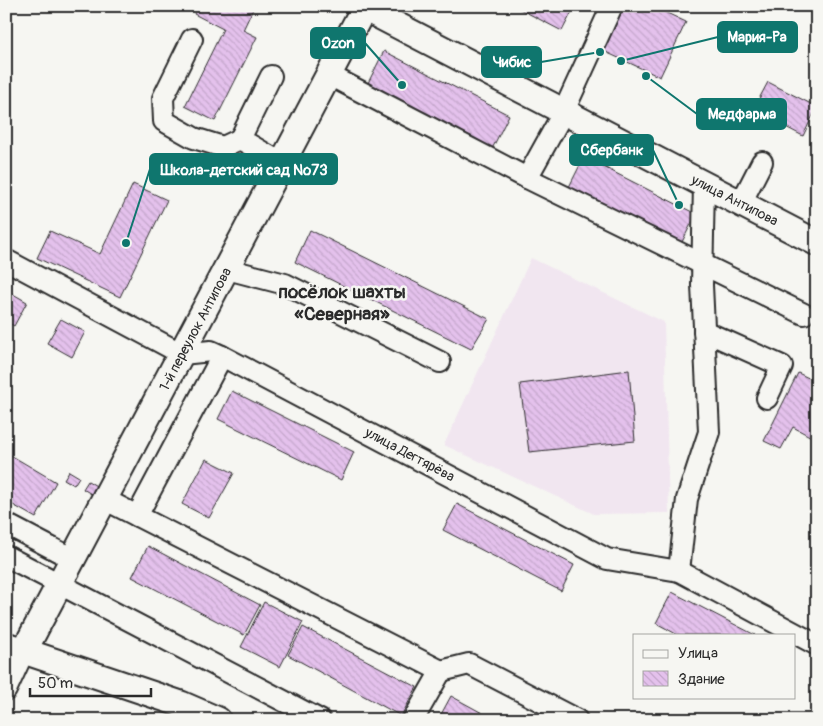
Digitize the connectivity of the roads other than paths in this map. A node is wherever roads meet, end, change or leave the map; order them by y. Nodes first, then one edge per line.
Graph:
1 (612, 6) edge
2 (363, 7) edge
3 (192, 39) dead end
4 (329, 75) junction
5 (271, 76) dead end
6 (563, 113) junction
7 (240, 138) junction
8 (762, 162) dead end
9 (283, 164) junction
10 (527, 178) junction
11 (704, 184) junction
12 (741, 203) junction
13 (817, 243) edge
14 (6, 260) edge
15 (702, 264) junction
16 (227, 269) junction
17 (804, 314) dead end
18 (704, 331) junction
19 (182, 354) junction
20 (222, 356) junction
21 (440, 362) dead end
22 (767, 398) dead end
23 (104, 499) junction
24 (136, 516) junction
25 (6, 524) edge
26 (6, 556) edge
27 (72, 558) junction
28 (679, 571) junction
29 (57, 584) junction
30 (817, 645) edge
31 (15, 648) edge
32 (441, 672) junction
33 (6, 690) edge
34 (218, 720) edge
35 (320, 720) edge
36 (413, 720) edge
37 (576, 720) edge

1 - 6 street
2 - 4 main road, 1-й переулок Антипова
2 - 6 main road, улица Антипова
3 - 7 street
4 - 9 main road, 1-й переулок Антипова
4 - 10 street
5 - 7 street
6 - 10 street
6 - 11 main road, улица Антипова
7 - 9 street
8 - 12 street
9 - 16 main road, 1-й переулок Антипова
10 - 15 street
11 - 12 main road, улица Антипова
11 - 15 street
12 - 13 main road, улица Антипова
14 - 19 street
15 - 17 street
15 - 18 street
16 - 19 main road, 1-й переулок Антипова
16 - 21 street
18 - 22 street
18 - 28 street
19 - 20 street, улица Дегтярёва
19 - 23 main road, 1-й переулок Антипова
20 - 24 street
20 - 28 street, улица Дегтярёва
23 - 24 street
23 - 27 main road, 1-й переулок Антипова
24 - 32 street
25 - 27 street
26 - 29 street
27 - 29 main road, 1-й переулок Антипова
28 - 30 street, улица Дегтярёва
29 - 31 main road, 1-й переулок Антипова
29 - 35 street
31 - 33 street
31 - 34 main road
32 - 36 street
32 - 37 street

